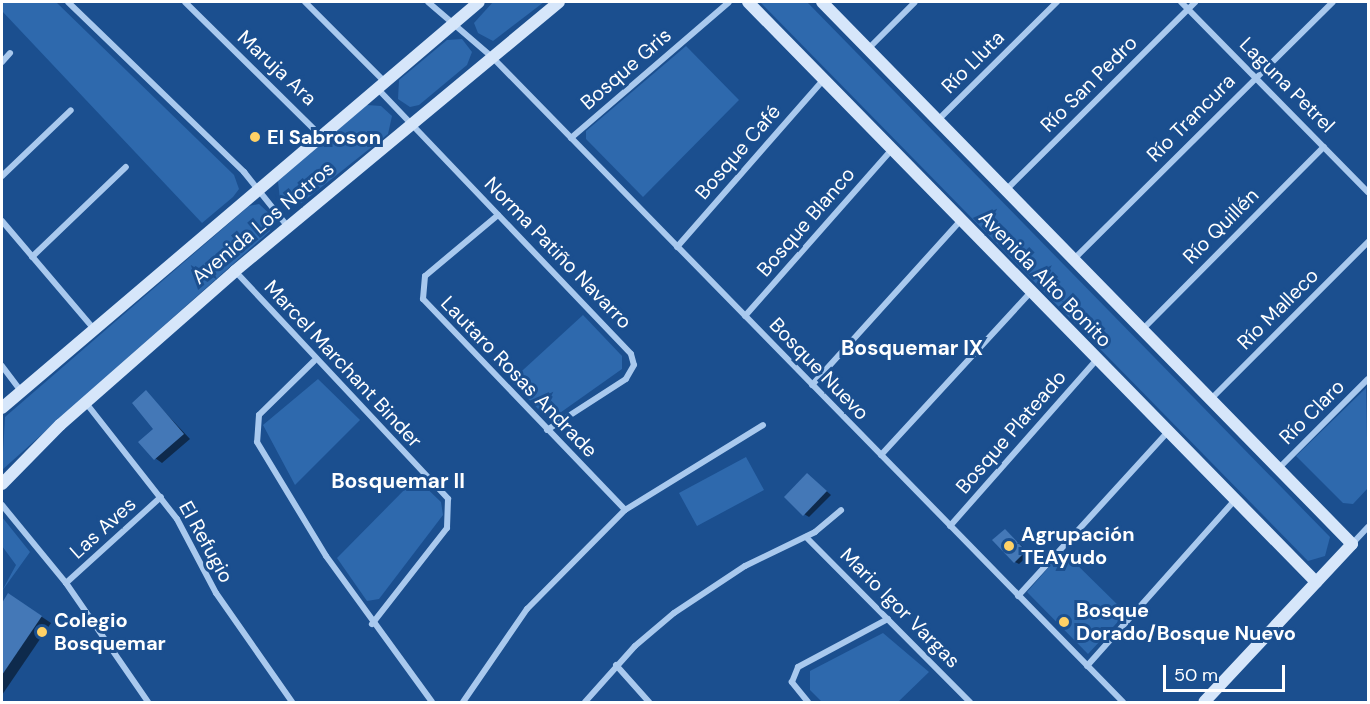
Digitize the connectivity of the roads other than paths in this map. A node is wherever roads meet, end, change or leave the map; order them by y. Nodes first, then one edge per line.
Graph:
1 (79, 2) edge
2 (185, 2) edge
3 (305, 2) edge
4 (428, 2) edge
5 (479, 2) edge
6 (559, 2) edge
7 (729, 2) edge
8 (748, 2) edge
9 (822, 2) edge
10 (915, 2) edge
11 (1057, 2) edge
12 (1181, 2) edge
13 (1195, 2) edge
14 (1333, 2) edge
15 (70, 4) edge
16 (1188, 9) junction
17 (452, 24) junction
18 (868, 49) junction
19 (10, 53) dead end
20 (493, 58) junction
21 (2, 62) edge
22 (1256, 77) junction
23 (824, 79) junction
24 (379, 84) junction
25 (71, 110) dead end
26 (938, 120) junction
27 (412, 126) junction
28 (319, 134) junction
29 (572, 138) junction
30 (1324, 147) junction
31 (892, 149) junction
32 (126, 167) dead end
33 (2, 176) edge
34 (256, 187) junction
35 (1006, 190) junction
36 (1368, 192) edge
37 (498, 215) junction
38 (961, 220) junction
39 (2, 221) edge
40 (288, 226) junction
41 (1368, 242) edge
42 (677, 247) junction
43 (32, 257) junction
44 (1074, 259) junction
45 (235, 272) junction
46 (1031, 292) junction
47 (745, 316) junction
48 (94, 329) junction
49 (1142, 330) junction
50 (1097, 359) junction
51 (314, 361) junction
52 (2, 366) edge
53 (1368, 379) edge
54 (812, 385) junction
55 (21, 391) junction
56 (1211, 399) junction
57 (85, 403) junction
58 (2, 408) edge
59 (763, 425) dead end
60 (547, 430) junction
61 (1168, 432) junction
62 (881, 455) junction
63 (1278, 469) junction
64 (2, 484) edge
65 (161, 497) junction
66 (1235, 500) junction
67 (2, 506) edge
68 (625, 510) junction
69 (841, 510) dead end
70 (950, 526) junction
71 (1368, 527) edge
72 (806, 537) junction
73 (1352, 544) junction
74 (1316, 582) junction
75 (66, 583) junction
76 (1018, 596) junction
77 (888, 620) junction
78 (372, 624) junction
79 (616, 666) junction
80 (1087, 666) junction
81 (148, 702) edge
82 (292, 702) edge
83 (432, 702) edge
84 (463, 702) edge
85 (585, 702) edge
86 (649, 702) edge
87 (808, 702) edge
88 (970, 702) edge
89 (1122, 702) edge
90 (1204, 702) edge

1 - 15 street
2 - 28 street, Maruja Ara
3 - 24 street, Norma Patiño Navarro
4 - 17 street, Bosque Nuevo
5 - 17 street, Avenida Los Notros
6 - 20 street, Avenida Los Notros
7 - 29 street, Bosque Gris
8 - 23 street, Avenida Alto Bonito
9 - 18 street, Avenida Alto Bonito
10 - 18 street
11 - 26 street, Río Lluta
12 - 16 street, Laguna Petrel
13 - 16 street, Río San Pedro
14 - 22 street, Río Trancura
15 - 34 street
16 - 22 street, Laguna Petrel
16 - 35 street, Río San Pedro
17 - 20 street, Bosque Nuevo
17 - 24 street, Avenida Los Notros
18 - 26 street, Avenida Alto Bonito
19 - 21 street
20 - 27 street, Avenida Los Notros
20 - 29 street, Bosque Nuevo
22 - 30 street, Laguna Petrel
22 - 44 street, Río Trancura
23 - 31 street, Avenida Alto Bonito
23 - 42 street, Bosque Café
24 - 27 street, Norma Patiño Navarro
24 - 28 street, Avenida Los Notros
25 - 33 street
26 - 35 street, Avenida Alto Bonito
27 - 37 street, Norma Patiño Navarro
27 - 40 street, Avenida Los Notros
28 - 34 street, Avenida Los Notros
29 - 42 street, Bosque Nuevo
30 - 36 street, Laguna Petrel
30 - 49 street, Río Quillén
31 - 38 street, Avenida Alto Bonito
31 - 47 street, Bosque Blanco
32 - 43 street
34 - 40 street
34 - 48 street, Avenida Los Notros
35 - 44 street, Avenida Alto Bonito
37 - 60 street, Lautaro Rosas Andrade
37 - 60 street, Norma Patiño Navarro
38 - 46 street, Avenida Alto Bonito
38 - 54 street
39 - 43 street
40 - 45 street, Avenida Los Notros
41 - 56 street, Río Malleco
42 - 47 street, Bosque Nuevo
43 - 48 street
44 - 49 street, Avenida Alto Bonito
45 - 51 street, Marcel Marchant Binder
45 - 57 street, Avenida Los Notros
46 - 50 street, Avenida Alto Bonito
46 - 62 street
47 - 54 street, Bosque Nuevo
48 - 55 street, Avenida Los Notros
49 - 56 street, Avenida Alto Bonito
50 - 61 street, Avenida Alto Bonito
50 - 70 street, Bosque Plateado
51 - 78 street
51 - 78 street, Marcel Marchant Binder
52 - 55 street
53 - 63 street, Río Claro
54 - 62 street, Bosque Nuevo
55 - 58 street, Avenida Los Notros
56 - 63 street, Avenida Alto Bonito
57 - 64 street, Avenida Los Notros
57 - 65 street, El Refugio
59 - 68 street
60 - 68 street, Lautaro Rosas Andrade
61 - 66 street, Avenida Alto Bonito
61 - 76 street
62 - 70 street, Bosque Nuevo
63 - 73 street, Avenida Alto Bonito
65 - 75 street, Las Aves
65 - 82 street, El Refugio
66 - 74 street, Avenida Alto Bonito
66 - 80 street
67 - 75 street
68 - 84 street
69 - 72 street
70 - 76 street, Bosque Nuevo
71 - 73 street
72 - 77 street, Mario Igor Vargas
72 - 79 street
73 - 74 street
74 - 90 street
75 - 81 street
76 - 80 street, Bosque Nuevo
77 - 87 street
77 - 88 street, Mario Igor Vargas
78 - 83 street
79 - 85 street
79 - 86 street
80 - 89 street, Bosque Nuevo

